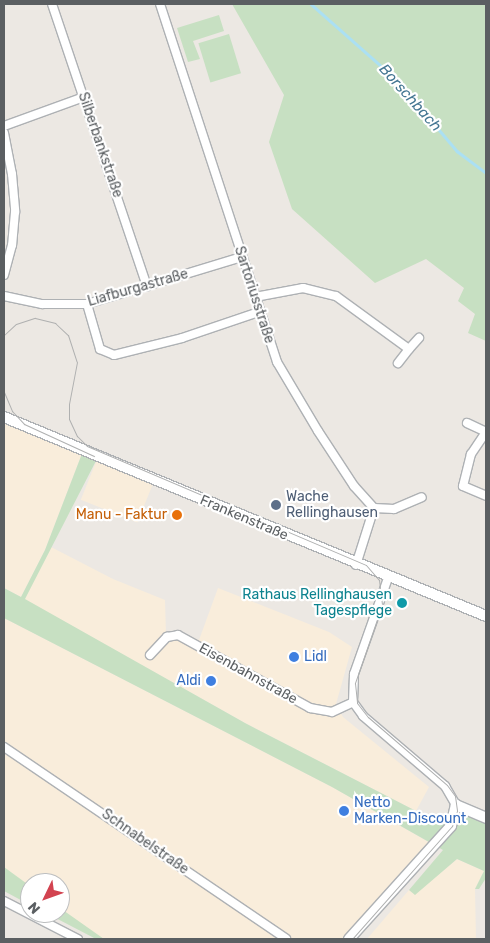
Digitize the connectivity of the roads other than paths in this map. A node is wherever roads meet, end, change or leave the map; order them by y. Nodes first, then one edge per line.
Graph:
1 (52, 4) edge
2 (160, 4) edge
3 (84, 98) junction
4 (4, 126) edge
5 (4, 133) edge
6 (242, 257) junction
7 (4, 274) edge
8 (147, 286) junction
9 (4, 296) edge
10 (255, 297) junction
11 (87, 304) junction
12 (259, 312) junction
13 (419, 338) dead end
14 (409, 349) junction
15 (398, 363) dead end
16 (4, 417) edge
17 (467, 423) dead end
18 (486, 432) edge
19 (486, 496) edge
20 (422, 497) dead end
21 (374, 508) junction
22 (356, 565) junction
23 (388, 578) junction
24 (486, 616) edge
25 (150, 655) dead end
26 (353, 702) junction
27 (4, 746) edge
28 (456, 805) junction
29 (486, 818) edge
30 (4, 901) edge
31 (78, 939) edge
32 (286, 939) edge
33 (350, 939) edge

1 - 3 street, Silberbankstraße
2 - 6 street, Sartoriusstraße
3 - 4 street
3 - 8 street, Silberbankstraße
5 - 7 street
6 - 8 street, Liafburgastraße
6 - 10 street, Sartoriusstraße
8 - 11 street, Liafburgastraße
9 - 11 street, Liafburgastraße
10 - 12 street, Sartoriusstraße
10 - 14 street
11 - 12 street
12 - 21 street, Sartoriusstraße
13 - 14 street
14 - 15 street
16 - 22 main road, Frankenstraße
17 - 18 street
18 - 19 street
20 - 21 street
21 - 22 street
22 - 23 main road, Frankenstraße
23 - 24 main road, Frankenstraße
23 - 26 street
25 - 26 street, Eisenbahnstraße
26 - 28 street
27 - 32 street, Schnabelstraße
28 - 29 main road
28 - 33 main road
30 - 31 street

